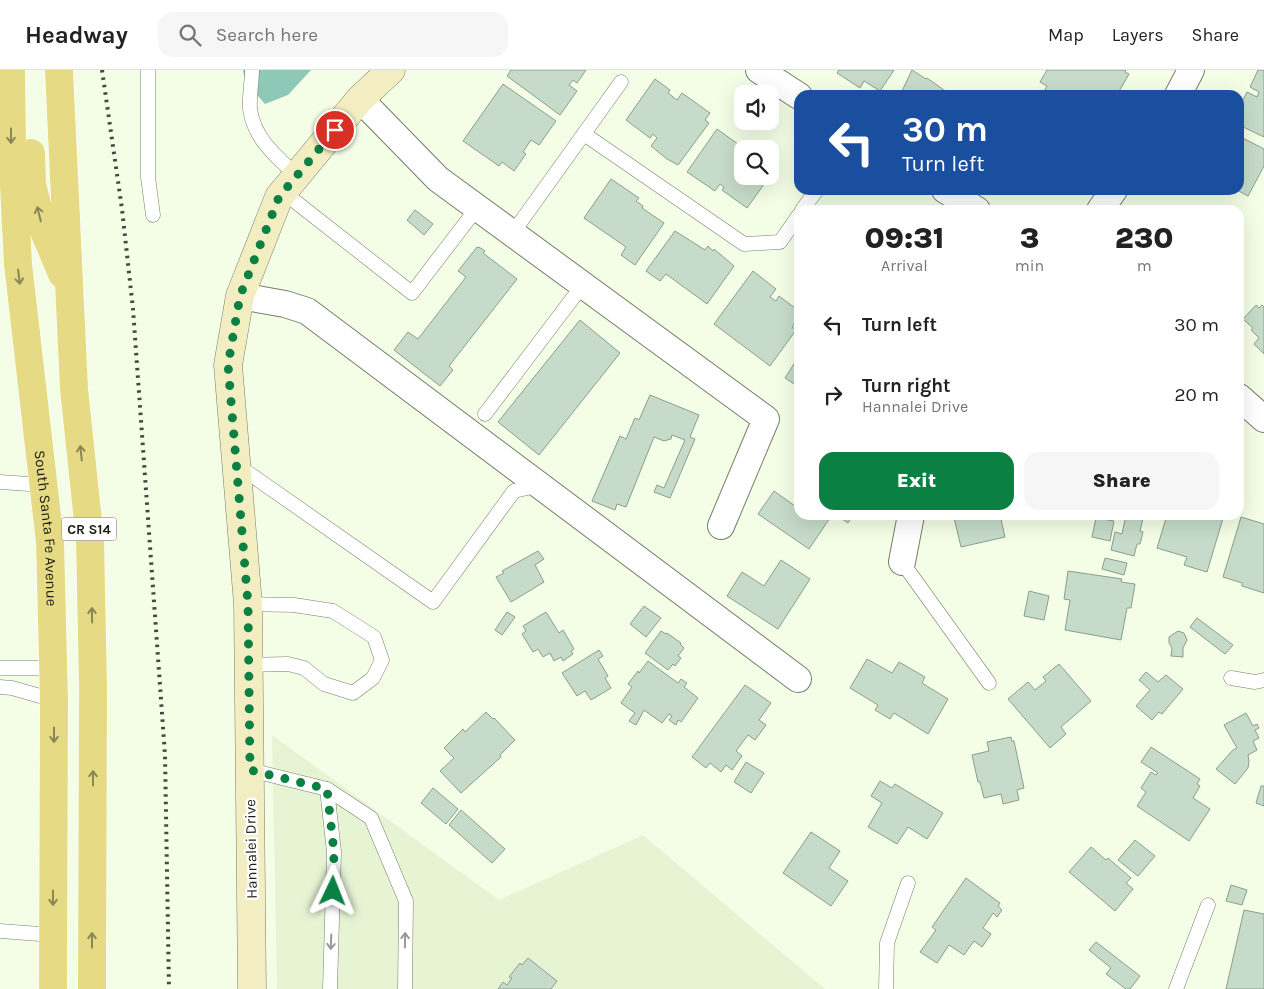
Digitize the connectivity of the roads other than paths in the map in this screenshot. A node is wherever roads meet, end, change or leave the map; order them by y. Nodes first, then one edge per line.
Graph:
1 (11, 70) edge
2 (27, 70) edge
3 (59, 70) edge
4 (148, 70) edge
5 (252, 70) edge
6 (391, 70) edge
7 (759, 70) edge
8 (1191, 70) edge
9 (621, 82) dead end
10 (1181, 90) edge
11 (794, 93) edge
12 (360, 99) junction
13 (584, 134) junction
14 (290, 184) junction
15 (953, 195) edge
16 (969, 205) edge
17 (477, 208) junction
18 (153, 215) dead end
19 (794, 222) edge
20 (8, 234) edge
21 (512, 234) junction
22 (582, 286) junction
23 (69, 292) junction
24 (240, 296) junction
25 (1244, 401) edge
26 (485, 414) dead end
27 (1264, 419) edge
28 (237, 465) junction
29 (0, 482) edge
30 (43, 485) junction
31 (540, 485) junction
32 (910, 520) edge
33 (721, 526) dead end
34 (902, 562) joint
35 (248, 604) junction
36 (250, 665) junction
37 (0, 668) edge
38 (53, 668) junction
39 (1231, 678) dead end
40 (798, 679) dead end
41 (1264, 680) edge
42 (989, 684) dead end
43 (0, 687) edge
44 (54, 700) junction
45 (250, 770) junction
46 (327, 789) junction
47 (908, 883) dead end
48 (1208, 905) dead end
49 (0, 931) edge
50 (53, 936) junction
51 (52, 989) edge
52 (92, 989) edge
53 (252, 989) edge
54 (330, 989) edge
55 (405, 989) edge
56 (886, 989) edge
57 (1176, 989) edge

1 -> 20 main road, South Santa Fe Avenue / CR S14
23 -> 2 main road
3 - 23 main road, CR S14
4 - 18 lane
5 - 14 lane
6 - 12 street, Hannalei Drive
7 - 11 street
8 - 10 street
9 - 13 lane
12 - 14 street, Hannalei Drive
12 - 17 street
13 - 19 lane
13 - 21 lane
14 - 17 lane
14 - 24 street, Hannalei Drive
15 - 16 street
17 - 21 street
20 -> 30 main road, South Santa Fe Avenue / CR S14
21 - 22 street
22 - 26 lane
22 - 33 street
52 -> 23 main road, CR S14
24 - 28 street, Hannalei Drive
24 - 31 street
25 - 27 street
28 - 31 lane
28 - 35 street, Hannalei Drive
29 - 30 lane
30 - 38 main road, South Santa Fe Avenue / CR S14
31 - 40 street
32 - 34 street
34 - 42 lane
35 - 36 street, Hannalei Drive
35 - 36 lane
36 - 45 street, Hannalei Drive
37 - 38 lane
38 - 44 main road, South Santa Fe Avenue / CR S14
39 - 41 lane
43 - 44 lane
44 -> 50 main road, South Santa Fe Avenue / CR S14
45 - 46 lane
45 - 53 street, Hannalei Drive
46 -> 54 lane
55 -> 46 lane
47 - 56 lane
48 - 57 lane
49 - 50 lane
50 - 51 main road, South Santa Fe Avenue / CR S14

